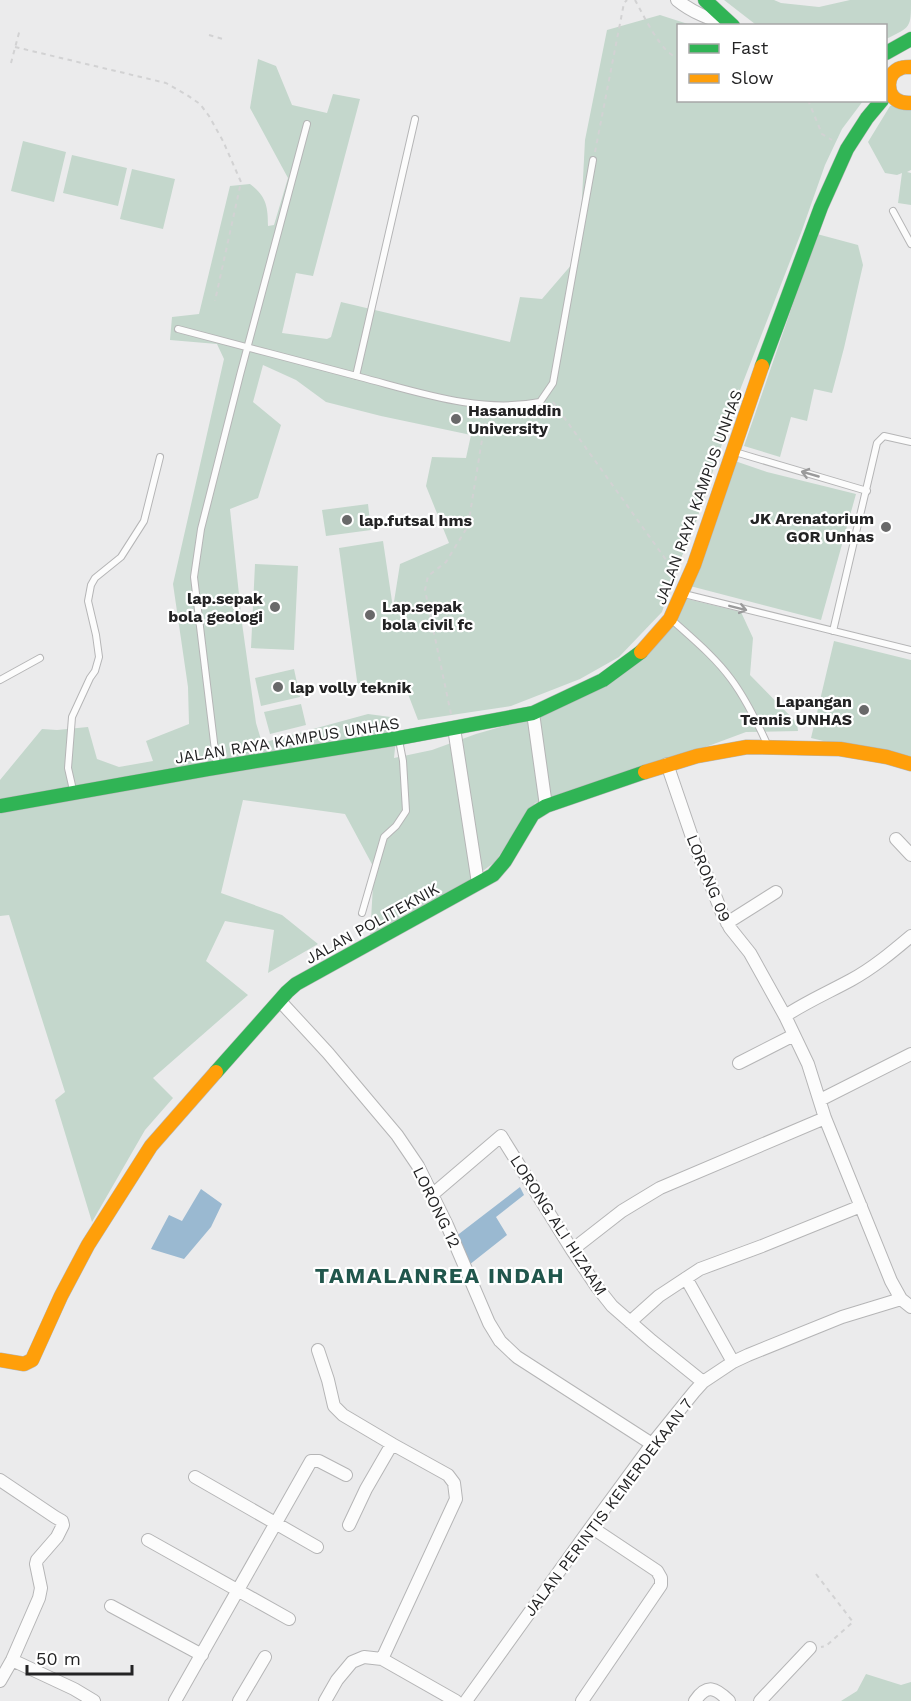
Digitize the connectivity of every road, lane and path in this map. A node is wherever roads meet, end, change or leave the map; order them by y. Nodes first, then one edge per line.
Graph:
1 (627, 0) edge
2 (635, 0) edge
3 (677, 0) edge
4 (705, 0) edge
5 (726, 24) edge
6 (730, 24) edge
7 (20, 29) dead end
8 (208, 35) dead end
9 (911, 39) edge
10 (226, 40) dead end
11 (15, 47) junction
12 (887, 51) edge
13 (677, 58) edge
14 (11, 63) dead end
15 (911, 67) edge
16 (887, 82) edge
17 (887, 99) edge
18 (809, 102) edge
19 (884, 102) edge
20 (911, 103) edge
21 (415, 119) dead end
22 (307, 124) dead end
23 (847, 149) junction
24 (593, 160) joint
25 (893, 211) dead end
26 (911, 244) edge
27 (215, 302) dead end
28 (178, 329) dead end
29 (248, 347) junction
30 (356, 376) junction
31 (546, 392) junction
32 (488, 406) junction
33 (911, 442) edge
34 (733, 452) junction
35 (160, 457) dead end
36 (867, 491) junction
37 (683, 590) junction
38 (670, 619) junction
39 (832, 631) junction
40 (911, 650) edge
41 (40, 658) dead end
42 (0, 680) edge
43 (533, 713) junction
44 (454, 728) junction
45 (399, 738) junction
46 (768, 748) junction
47 (667, 764) junction
48 (911, 764) edge
49 (218, 767) junction
50 (74, 793) junction
51 (0, 806) edge
52 (546, 806) junction
53 (896, 839) dead end
54 (911, 855) edge
55 (478, 883) junction
56 (776, 892) dead end
57 (362, 913) dead end
58 (727, 923) junction
59 (911, 936) edge
60 (280, 1001) junction
61 (785, 1016) junction
62 (794, 1035) junction
63 (911, 1054) edge
64 (739, 1063) dead end
65 (820, 1100) junction
66 (825, 1118) junction
67 (433, 1194) junction
68 (861, 1206) junction
69 (572, 1250) junction
70 (686, 1278) junction
71 (906, 1303) edge
72 (630, 1322) junction
73 (318, 1350) dead end
74 (0, 1360) edge
75 (733, 1362) junction
76 (703, 1382) junction
77 (392, 1444) junction
78 (652, 1444) junction
79 (345, 1475) dead end
80 (195, 1477) dead end
81 (0, 1480) edge
82 (278, 1523) junction
83 (349, 1525) dead end
84 (591, 1527) junction
85 (148, 1540) dead end
86 (317, 1546) dead end
87 (816, 1574) dead end
88 (238, 1589) junction
89 (111, 1606) dead end
90 (289, 1619) dead end
91 (810, 1648) joint
92 (202, 1654) junction
93 (265, 1657) dead end
94 (382, 1659) junction
95 (12, 1660) junction
96 (0, 1681) edge
97 (74, 1689) junction
98 (66, 1701) edge
99 (94, 1701) edge
100 (175, 1701) edge
101 (239, 1701) edge
102 (325, 1701) edge
103 (456, 1701) edge
104 (466, 1701) edge
105 (582, 1701) edge
106 (695, 1701) edge
107 (729, 1701) edge
108 (760, 1701) edge

1 - 24 path
2 - 13 path
3 - 5 street
4 - 6 street
7 - 11 path
8 - 10 path
9 - 12 street
11 - 14 path
11 - 27 path
15 - 16 street
16 - 17 street
17 - 20 street
18 - 23 path
19 - 23 street, JALAN RAYA KAMPUS UNHAS
21 - 30 lane
22 - 29 lane
23 - 34 street, JALAN RAYA KAMPUS UNHAS
24 - 31 lane
25 - 26 lane
28 - 29 lane
29 - 30 lane
29 - 49 lane
30 - 32 lane
31 - 32 lane
31 - 37 path
32 - 44 path
33 - 36 lane
36 -> 34 lane
34 - 37 street, JALAN RAYA KAMPUS UNHAS
35 - 50 lane
36 - 39 lane
37 - 38 street, JALAN RAYA KAMPUS UNHAS
37 -> 39 lane
38 - 43 street, JALAN RAYA KAMPUS UNHAS
38 - 46 lane
39 - 40 lane
41 - 42 lane
43 - 44 street, JALAN RAYA KAMPUS UNHAS
43 - 52 street
44 - 45 street, JALAN RAYA KAMPUS UNHAS
44 - 55 street
45 - 49 street, JALAN RAYA KAMPUS UNHAS
45 - 57 lane
46 - 47 street, JALAN POLITEKNIK
46 - 48 street, JALAN POLITEKNIK
47 - 52 street, JALAN POLITEKNIK
47 - 58 street, LORONG 09
49 - 50 street, JALAN RAYA KAMPUS UNHAS
50 - 51 street, JALAN RAYA KAMPUS UNHAS
52 - 55 street, JALAN POLITEKNIK
53 - 54 street
55 - 60 street, JALAN POLITEKNIK
56 - 58 street
58 - 61 street, LORONG 09
59 - 61 street
60 - 67 street, LORONG 12
60 - 74 street, JALAN POLITEKNIK
61 - 62 street
62 - 64 street
62 - 65 street
63 - 65 street
65 - 66 street
66 - 68 street
66 - 69 street
67 - 69 street, LORONG ALI HIZAAM
67 - 78 street, LORONG 12
68 - 70 street
68 - 71 street
69 - 72 street, LORONG ALI HIZAAM
70 - 72 street
70 - 75 street
71 - 75 street, JALAN PERINTIS KEMERDEKAAN 7
72 - 76 street, LORONG ALI HIZAAM
73 - 77 street
75 - 76 street, JALAN PERINTIS KEMERDEKAAN 7
76 - 78 street, JALAN PERINTIS KEMERDEKAAN 7
77 - 83 street
77 - 94 street
78 - 84 street, JALAN PERINTIS KEMERDEKAAN 7
79 - 82 street
80 - 82 street
81 - 95 street
82 - 86 street
82 - 88 street
84 - 104 street, JALAN PERINTIS KEMERDEKAAN 7
84 - 105 street
85 - 88 street
87 - 91 path
88 - 90 street
88 - 92 street
89 - 92 street
91 - 108 street
92 - 100 street
93 - 101 street
94 - 102 street
94 - 103 street
95 - 96 street
95 - 97 street
97 - 98 street
97 - 99 street
106 - 107 street

